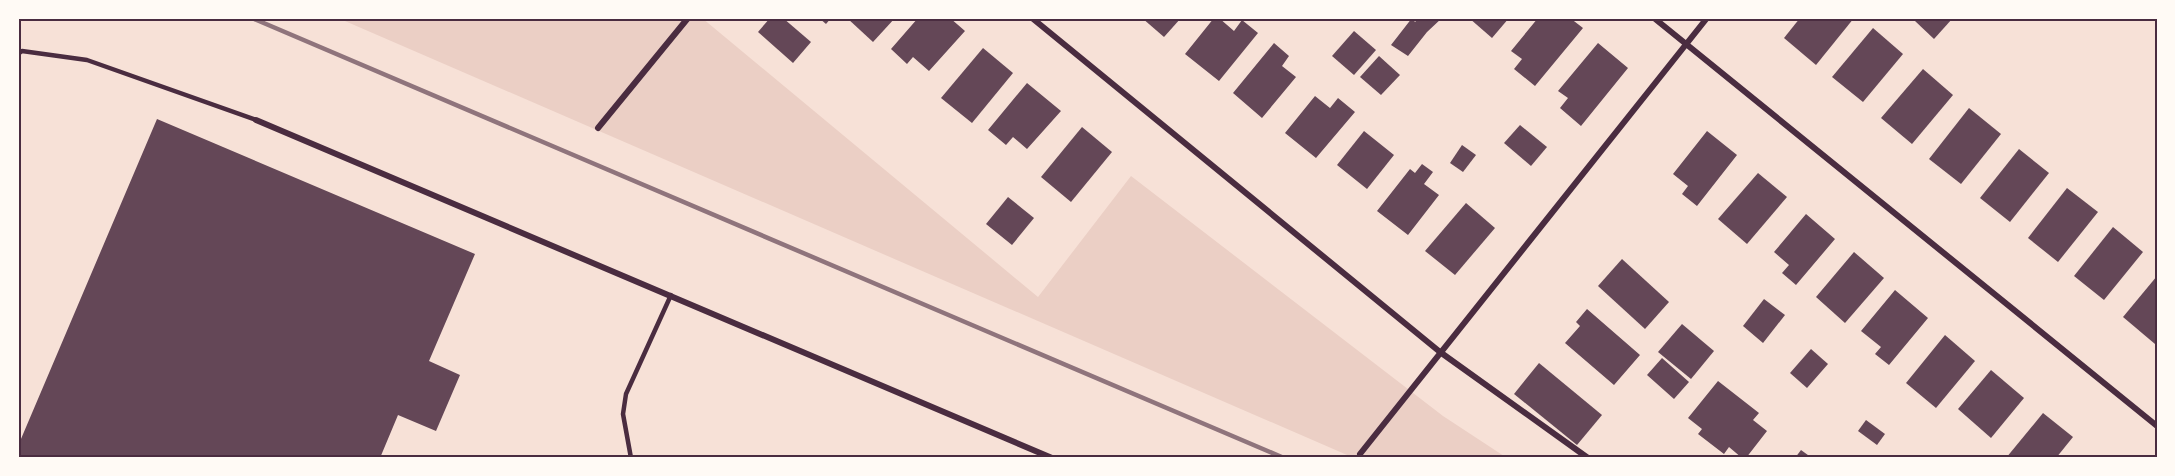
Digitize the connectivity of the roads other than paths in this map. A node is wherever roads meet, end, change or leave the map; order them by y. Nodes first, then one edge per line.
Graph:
1 (688, 18) edge
2 (1032, 18) edge
3 (1654, 18) edge
4 (1707, 18) edge
5 (1686, 44) junction
6 (18, 54) edge
7 (256, 120) joint
8 (598, 128) dead end
9 (671, 296) junction
10 (1440, 352) junction
11 (2157, 426) edge
12 (1360, 454) dead end
13 (631, 458) edge
14 (1052, 458) edge
15 (1588, 458) edge

1 - 8 street
2 - 10 street
3 - 5 street
4 - 5 street
5 - 10 street
5 - 11 street
6 - 7 lane
7 - 9 street
9 - 13 lane
9 - 14 street
10 - 12 street
10 - 15 street

